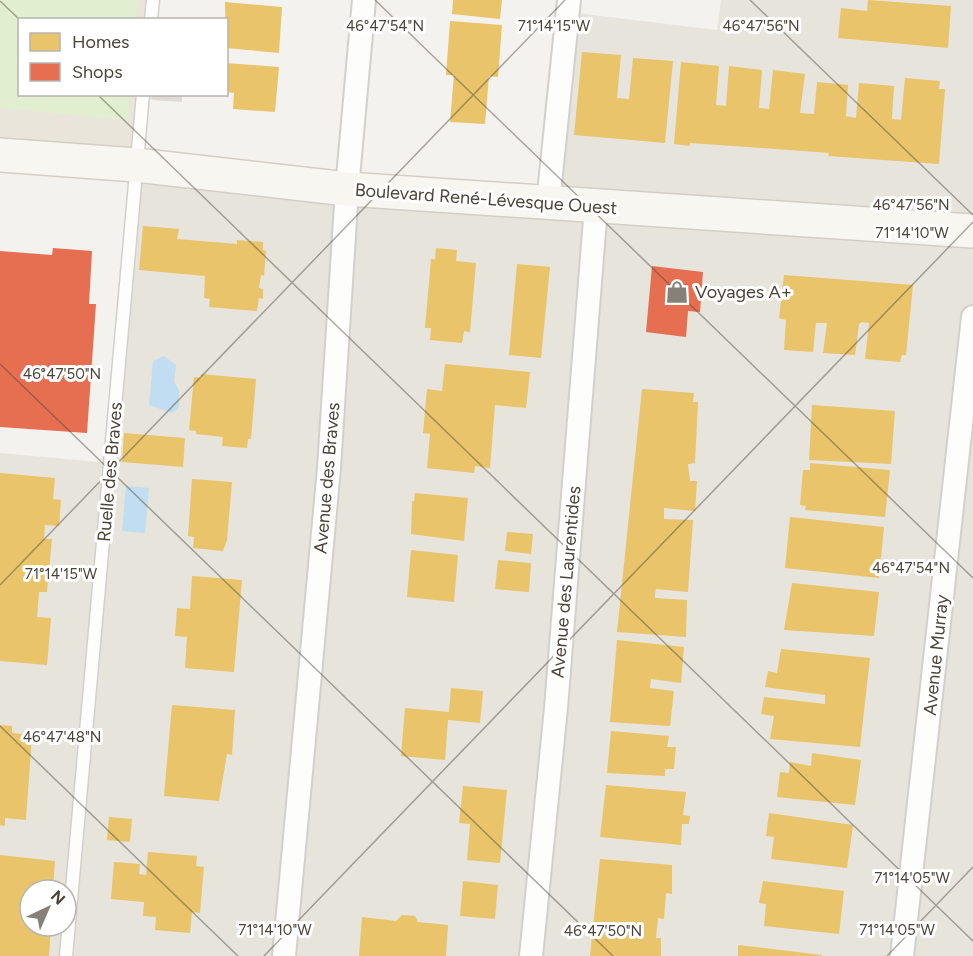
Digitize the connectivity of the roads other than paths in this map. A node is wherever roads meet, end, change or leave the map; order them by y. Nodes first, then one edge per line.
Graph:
1 (153, 0) edge
2 (364, 0) edge
3 (569, 0) edge
4 (151, 18) edge
5 (143, 96) edge
6 (0, 155) edge
7 (136, 165) junction
8 (347, 189) junction
9 (548, 203) junction
10 (596, 207) junction
11 (973, 231) edge
12 (973, 317) edge
13 (66, 956) edge
14 (284, 956) edge
15 (531, 956) edge
16 (902, 956) edge

1 - 4 lane
2 - 8 street, Avenue des Braves
3 - 9 street
5 - 7 lane, Ruelle des Braves
6 - 7 main road, Boulevard René-Lévesque Ouest
7 - 8 main road, Boulevard René-Lévesque Ouest
7 - 13 lane, Ruelle des Braves
8 - 9 main road, Boulevard René-Lévesque Ouest
8 - 14 street, Avenue des Braves
9 - 10 main road, Boulevard René-Lévesque Ouest
10 - 11 main road, Boulevard René-Lévesque Ouest
10 - 15 street, Avenue des Laurentides
12 - 16 street, Avenue Murray

